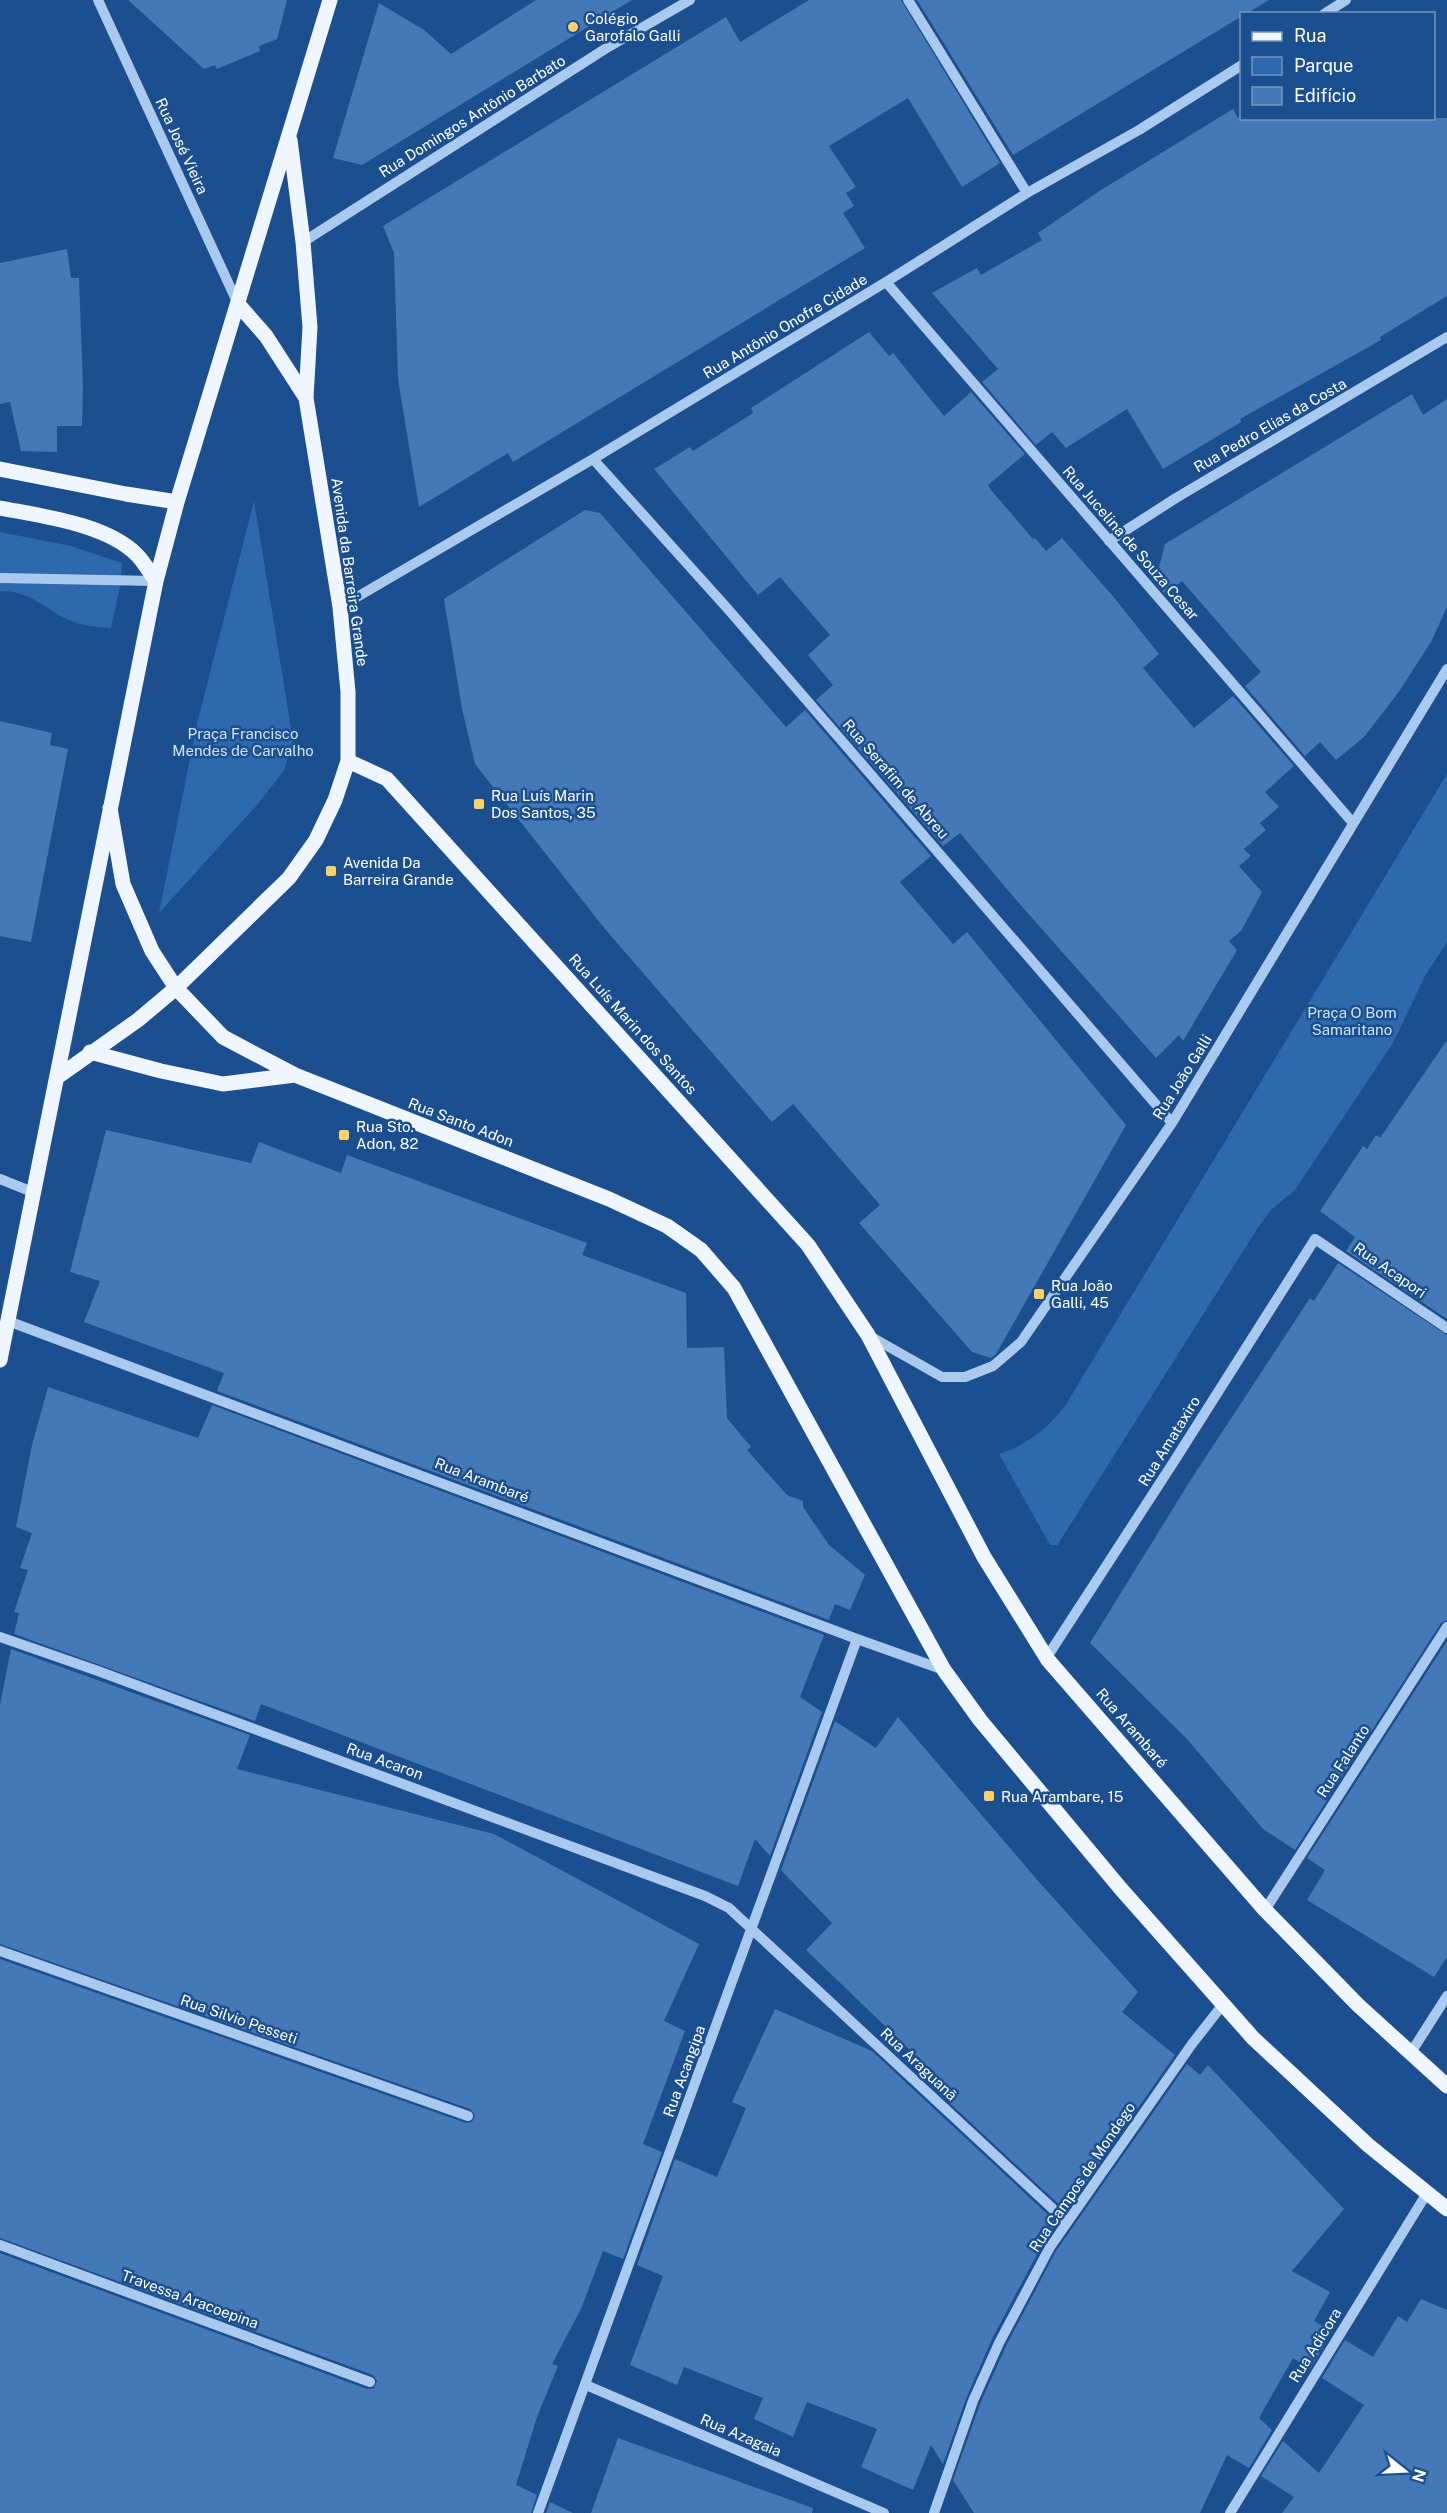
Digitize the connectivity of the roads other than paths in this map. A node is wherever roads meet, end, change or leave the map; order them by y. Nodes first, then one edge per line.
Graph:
1 (98, 0) edge
2 (330, 0) edge
3 (690, 0) edge
4 (908, 0) edge
5 (1346, 0) edge
6 (1327, 12) edge
7 (1240, 66) edge
8 (290, 134) junction
9 (1027, 193) junction
10 (303, 242) junction
11 (886, 282) junction
12 (238, 304) junction
13 (1447, 337) edge
14 (306, 398) junction
15 (593, 459) junction
16 (0, 469) edge
17 (177, 502) junction
18 (0, 508) edge
19 (1109, 541) junction
20 (0, 578) edge
21 (156, 581) junction
22 (340, 607) junction
23 (1447, 669) edge
24 (348, 761) junction
25 (110, 808) junction
26 (1353, 824) junction
27 (176, 988) junction
28 (90, 1052) junction
29 (295, 1075) junction
30 (59, 1076) junction
31 (1172, 1123) junction
32 (0, 1179) edge
33 (35, 1193) junction
34 (1315, 1239) joint
35 (8, 1321) junction
36 (1447, 1328) edge
37 (868, 1335) junction
38 (0, 1360) edge
39 (1447, 1627) edge
40 (0, 1637) edge
41 (857, 1639) junction
42 (1047, 1657) junction
43 (944, 1670) junction
44 (1265, 1910) junction
45 (752, 1927) junction
46 (0, 1951) edge
47 (1447, 1996) edge
48 (1224, 2003) junction
49 (1410, 2054) junction
50 (1447, 2086) edge
51 (468, 2116) dead end
52 (1427, 2193) junction
53 (1447, 2209) edge
54 (1067, 2222) junction
55 (0, 2245) edge
56 (369, 2382) dead end
57 (586, 2385) junction
58 (538, 2513) edge
59 (884, 2513) edge
60 (934, 2513) edge
61 (1230, 2513) edge

1 - 12 street, Rua José Vieira
2 - 8 main road, Avenida da Barreira Grande
3 - 10 street, Rua Domingos Antônio Barbato
4 - 9 street
5 - 6 street
7 - 9 street, Rua Antônio Onofre Cidade
8 - 10 main road, Avenida da Barreira Grande
8 - 12 main road, Avenida da Barreira Grande
9 - 11 street, Rua Antônio Onofre Cidade
10 - 14 main road, Avenida da Barreira Grande
11 - 15 street, Rua Antônio Onofre Cidade
11 - 19 street, Rua Jucelina de Souza Cesar
12 - 14 main road
12 - 17 main road, Avenida da Barreira Grande
13 - 19 street, Rua Pedro Elias da Costa
14 - 22 main road, Avenida da Barreira Grande
15 - 22 street, Rua Antônio Onofre Cidade
15 - 31 street, Rua Serafim de Abreu
16 - 17 main road
17 - 21 main road, Avenida da Barreira Grande
18 - 21 main road
19 - 26 street, Rua Jucelina de Souza Cesar
20 - 21 street
21 - 25 main road, Avenida da Barreira Grande
22 - 24 main road, Avenida da Barreira Grande
23 - 26 street, Rua João Galli
24 - 27 main road, Avenida da Barreira Grande
24 - 37 main road, Rua Luís Marin dos Santos
25 - 27 main road, Rua Santo Adon
25 - 30 main road, Avenida da Barreira Grande
26 - 31 street, Rua João Galli
27 - 28 main road, Avenida da Barreira Grande
27 - 29 main road, Rua Santo Adon
28 - 29 main road
28 - 30 main road, Avenida da Barreira Grande
29 - 43 main road, Rua Santo Adon
30 - 33 main road, Avenida da Barreira Grande
31 - 37 street, Rua João Galli
32 - 33 street
33 - 35 main road, Avenida da Barreira Grande
34 - 36 street, Rua Acapori
34 - 42 street, Rua Amataxiro
35 - 38 main road, Avenida da Barreira Grande
35 - 41 street, Rua Arambaré
37 - 42 main road, Rua Arambaré
39 - 44 street, Rua Falanto
40 - 45 street, Rua Acaron
41 - 43 street, Rua Arambaré
41 - 45 street, Rua Acangipa
42 - 44 main road, Rua Arambaré
43 - 48 main road
44 - 49 main road, Rua Arambaré
45 - 54 street, Rua Araguanã
45 - 57 street, Rua Acangipa
46 - 51 street, Rua Silvio Pesseti
47 - 49 street
48 - 52 main road
48 - 54 street, Rua Campos de Mondego
49 - 50 main road, Rua Arambaré
52 - 53 main road
52 - 61 street, Rua Adicora
54 - 60 street, Rua Campos de Mondego
55 - 56 street, Travessa Aracoepina
57 - 58 street, Rua Acangipa
57 - 59 street, Rua Azagaia

